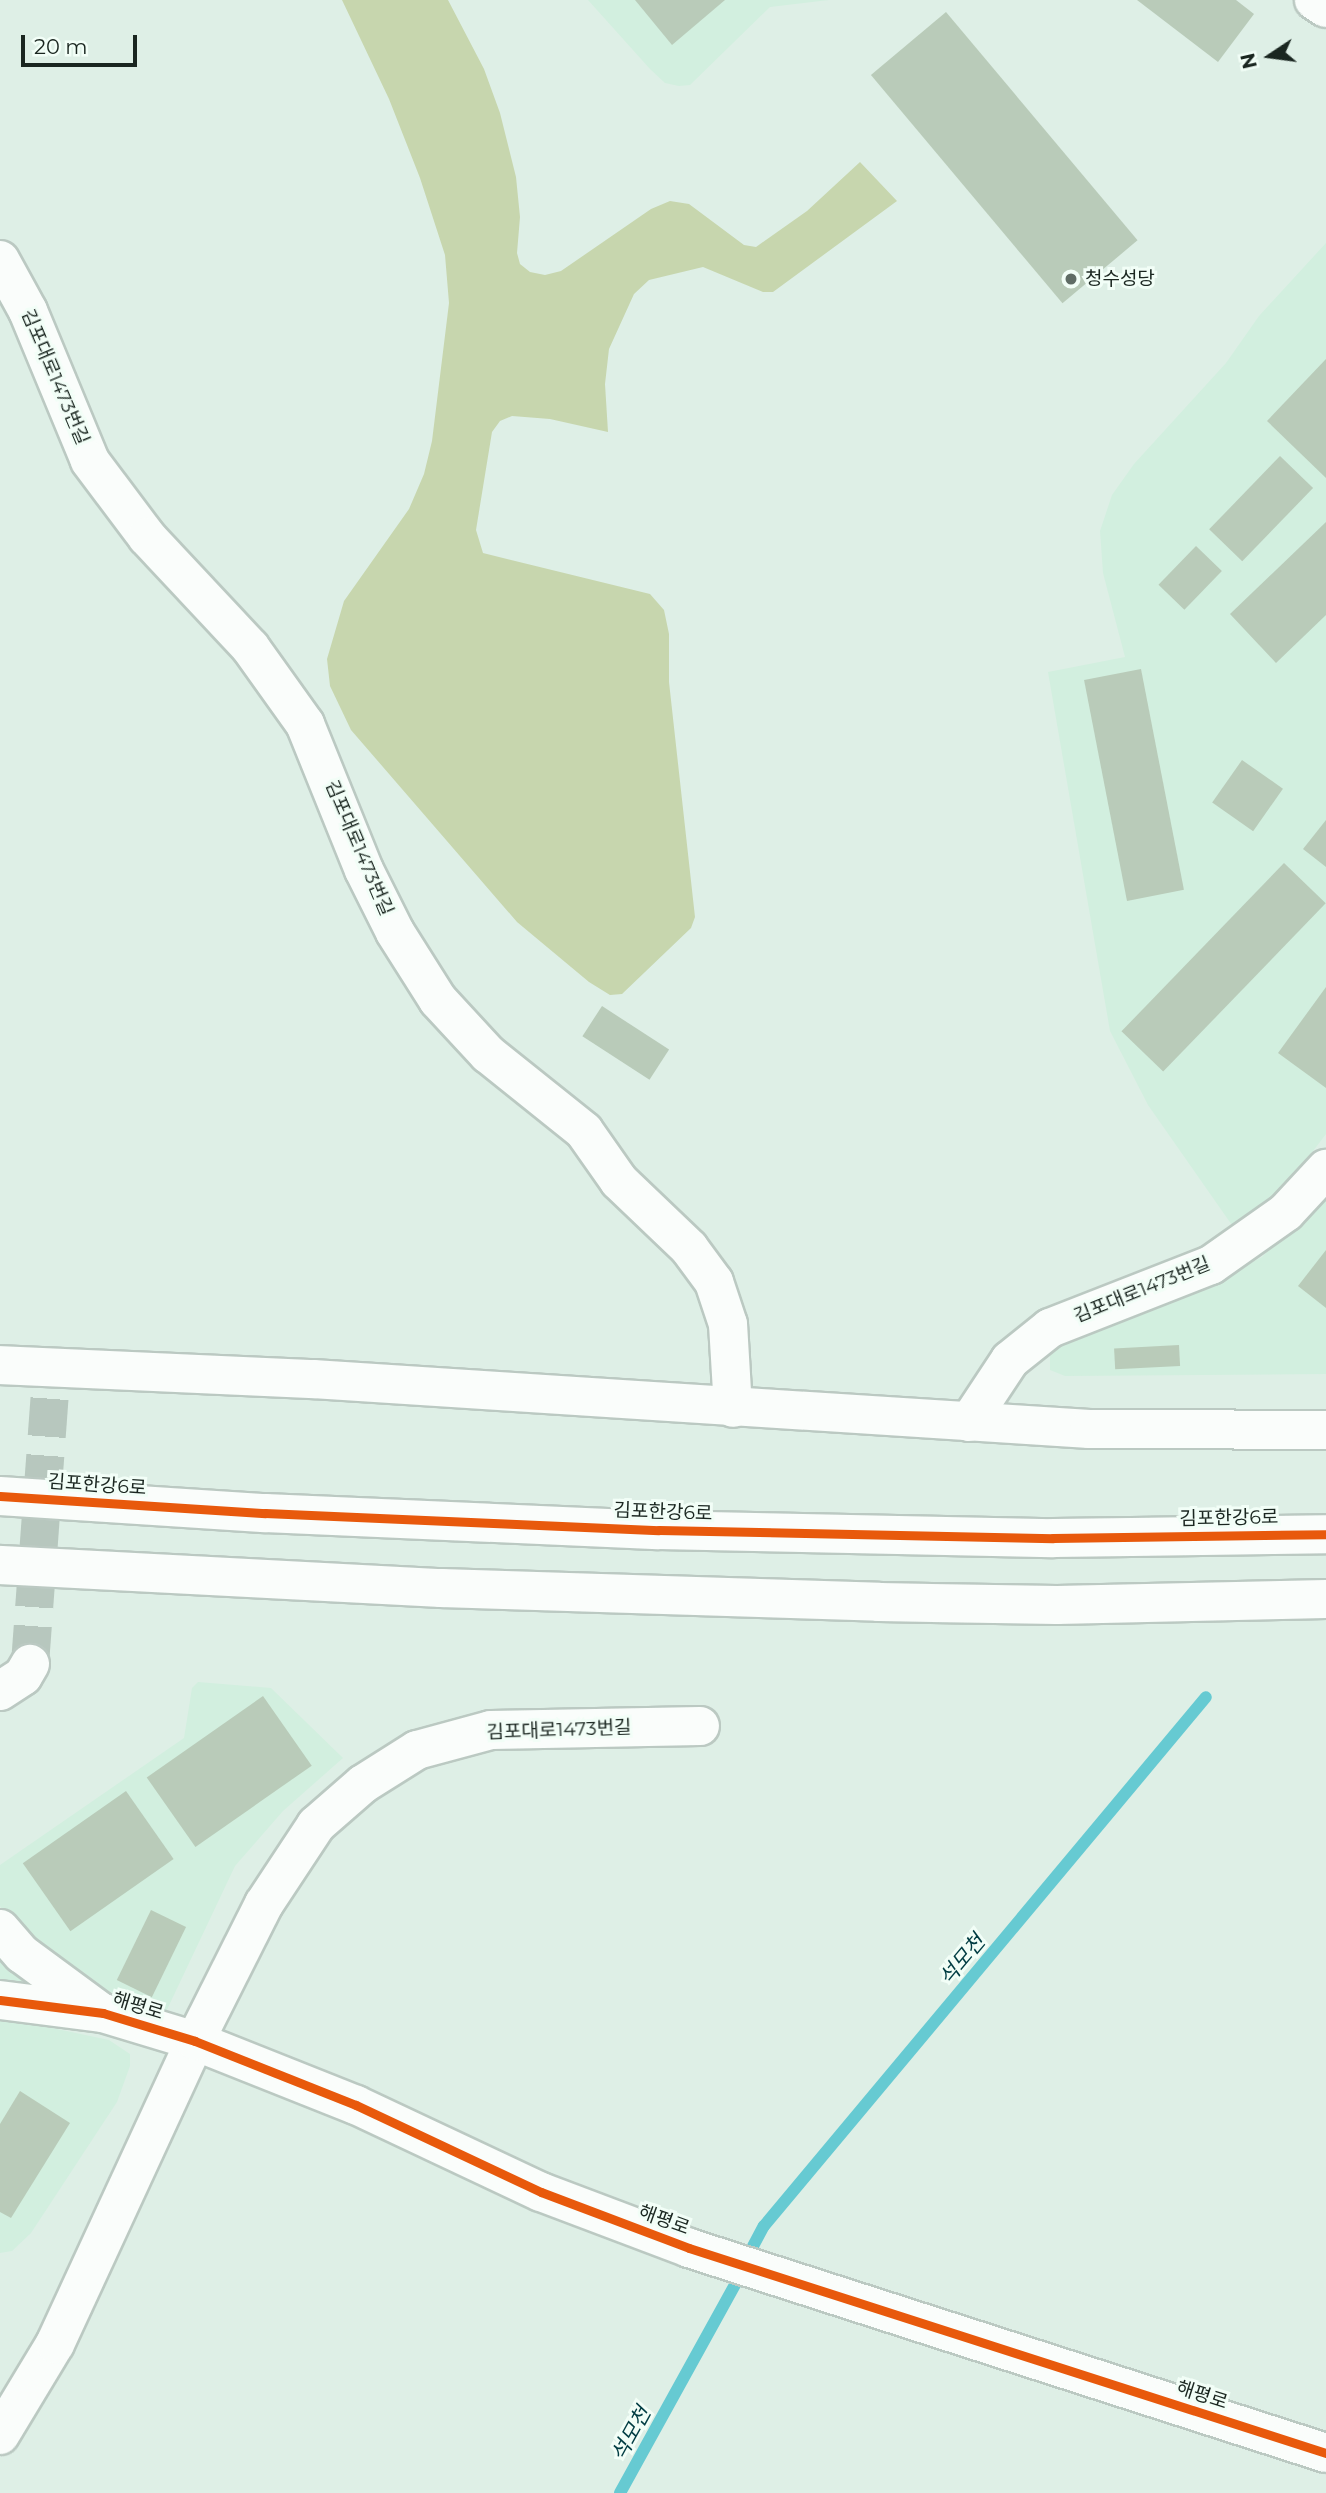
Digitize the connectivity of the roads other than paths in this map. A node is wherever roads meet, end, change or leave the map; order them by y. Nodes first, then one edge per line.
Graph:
1 (1314, 0) edge
2 (1326, 8) edge
3 (0, 260) edge
4 (1326, 1168) edge
5 (0, 1364) edge
6 (733, 1408) junction
7 (969, 1422) junction
8 (1326, 1430) edge
9 (0, 1496) edge
10 (1326, 1534) edge
11 (0, 1565) edge
12 (1326, 1599) edge
13 (30, 1664) tunnel mouth
14 (0, 1691) edge
15 (700, 1726) dead end
16 (0, 1930) edge
17 (0, 2000) edge
18 (103, 2013) junction
19 (195, 2041) junction
20 (0, 2435) edge
21 (1326, 2453) edge

1 - 2 street
3 - 6 street, 김포대로1473번길
4 - 7 street, 김포대로1473번길
5 - 6 street
6 - 7 street
7 - 8 street
9 - 10 street, 김포한강6로
11 - 12 street
13 - 14 street
15 - 19 street, 김포대로1473번길
16 - 18 street
17 - 18 street, 해평로
18 - 19 street, 해평로
19 - 20 street
19 - 21 street, 해평로

